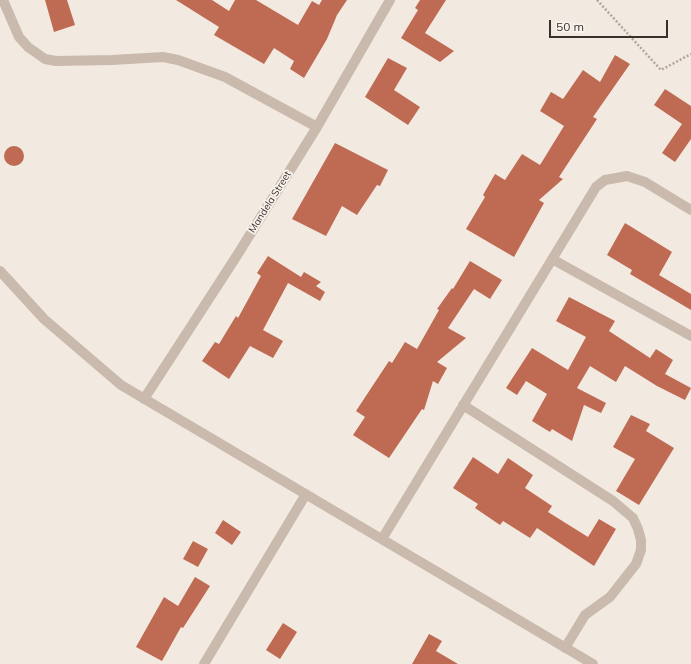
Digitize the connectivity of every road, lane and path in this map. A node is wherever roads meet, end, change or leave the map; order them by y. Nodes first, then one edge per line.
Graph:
1 (3, 0) edge
2 (390, 0) edge
3 (597, 0) edge
4 (691, 54) edge
5 (317, 127) junction
6 (691, 210) edge
7 (552, 259) junction
8 (0, 271) edge
9 (691, 336) edge
10 (144, 399) junction
11 (463, 405) junction
12 (306, 494) junction
13 (382, 539) junction
14 (566, 648) junction
15 (204, 664) edge
16 (593, 664) edge

1 - 5 street
2 - 5 street, Mandela Street
3 - 4 path
5 - 10 street, Mandela Street
6 - 7 street
7 - 9 street
7 - 11 street
8 - 10 street
10 - 12 street
11 - 13 street
11 - 14 street
12 - 13 street
12 - 15 street
13 - 14 street
14 - 16 street

